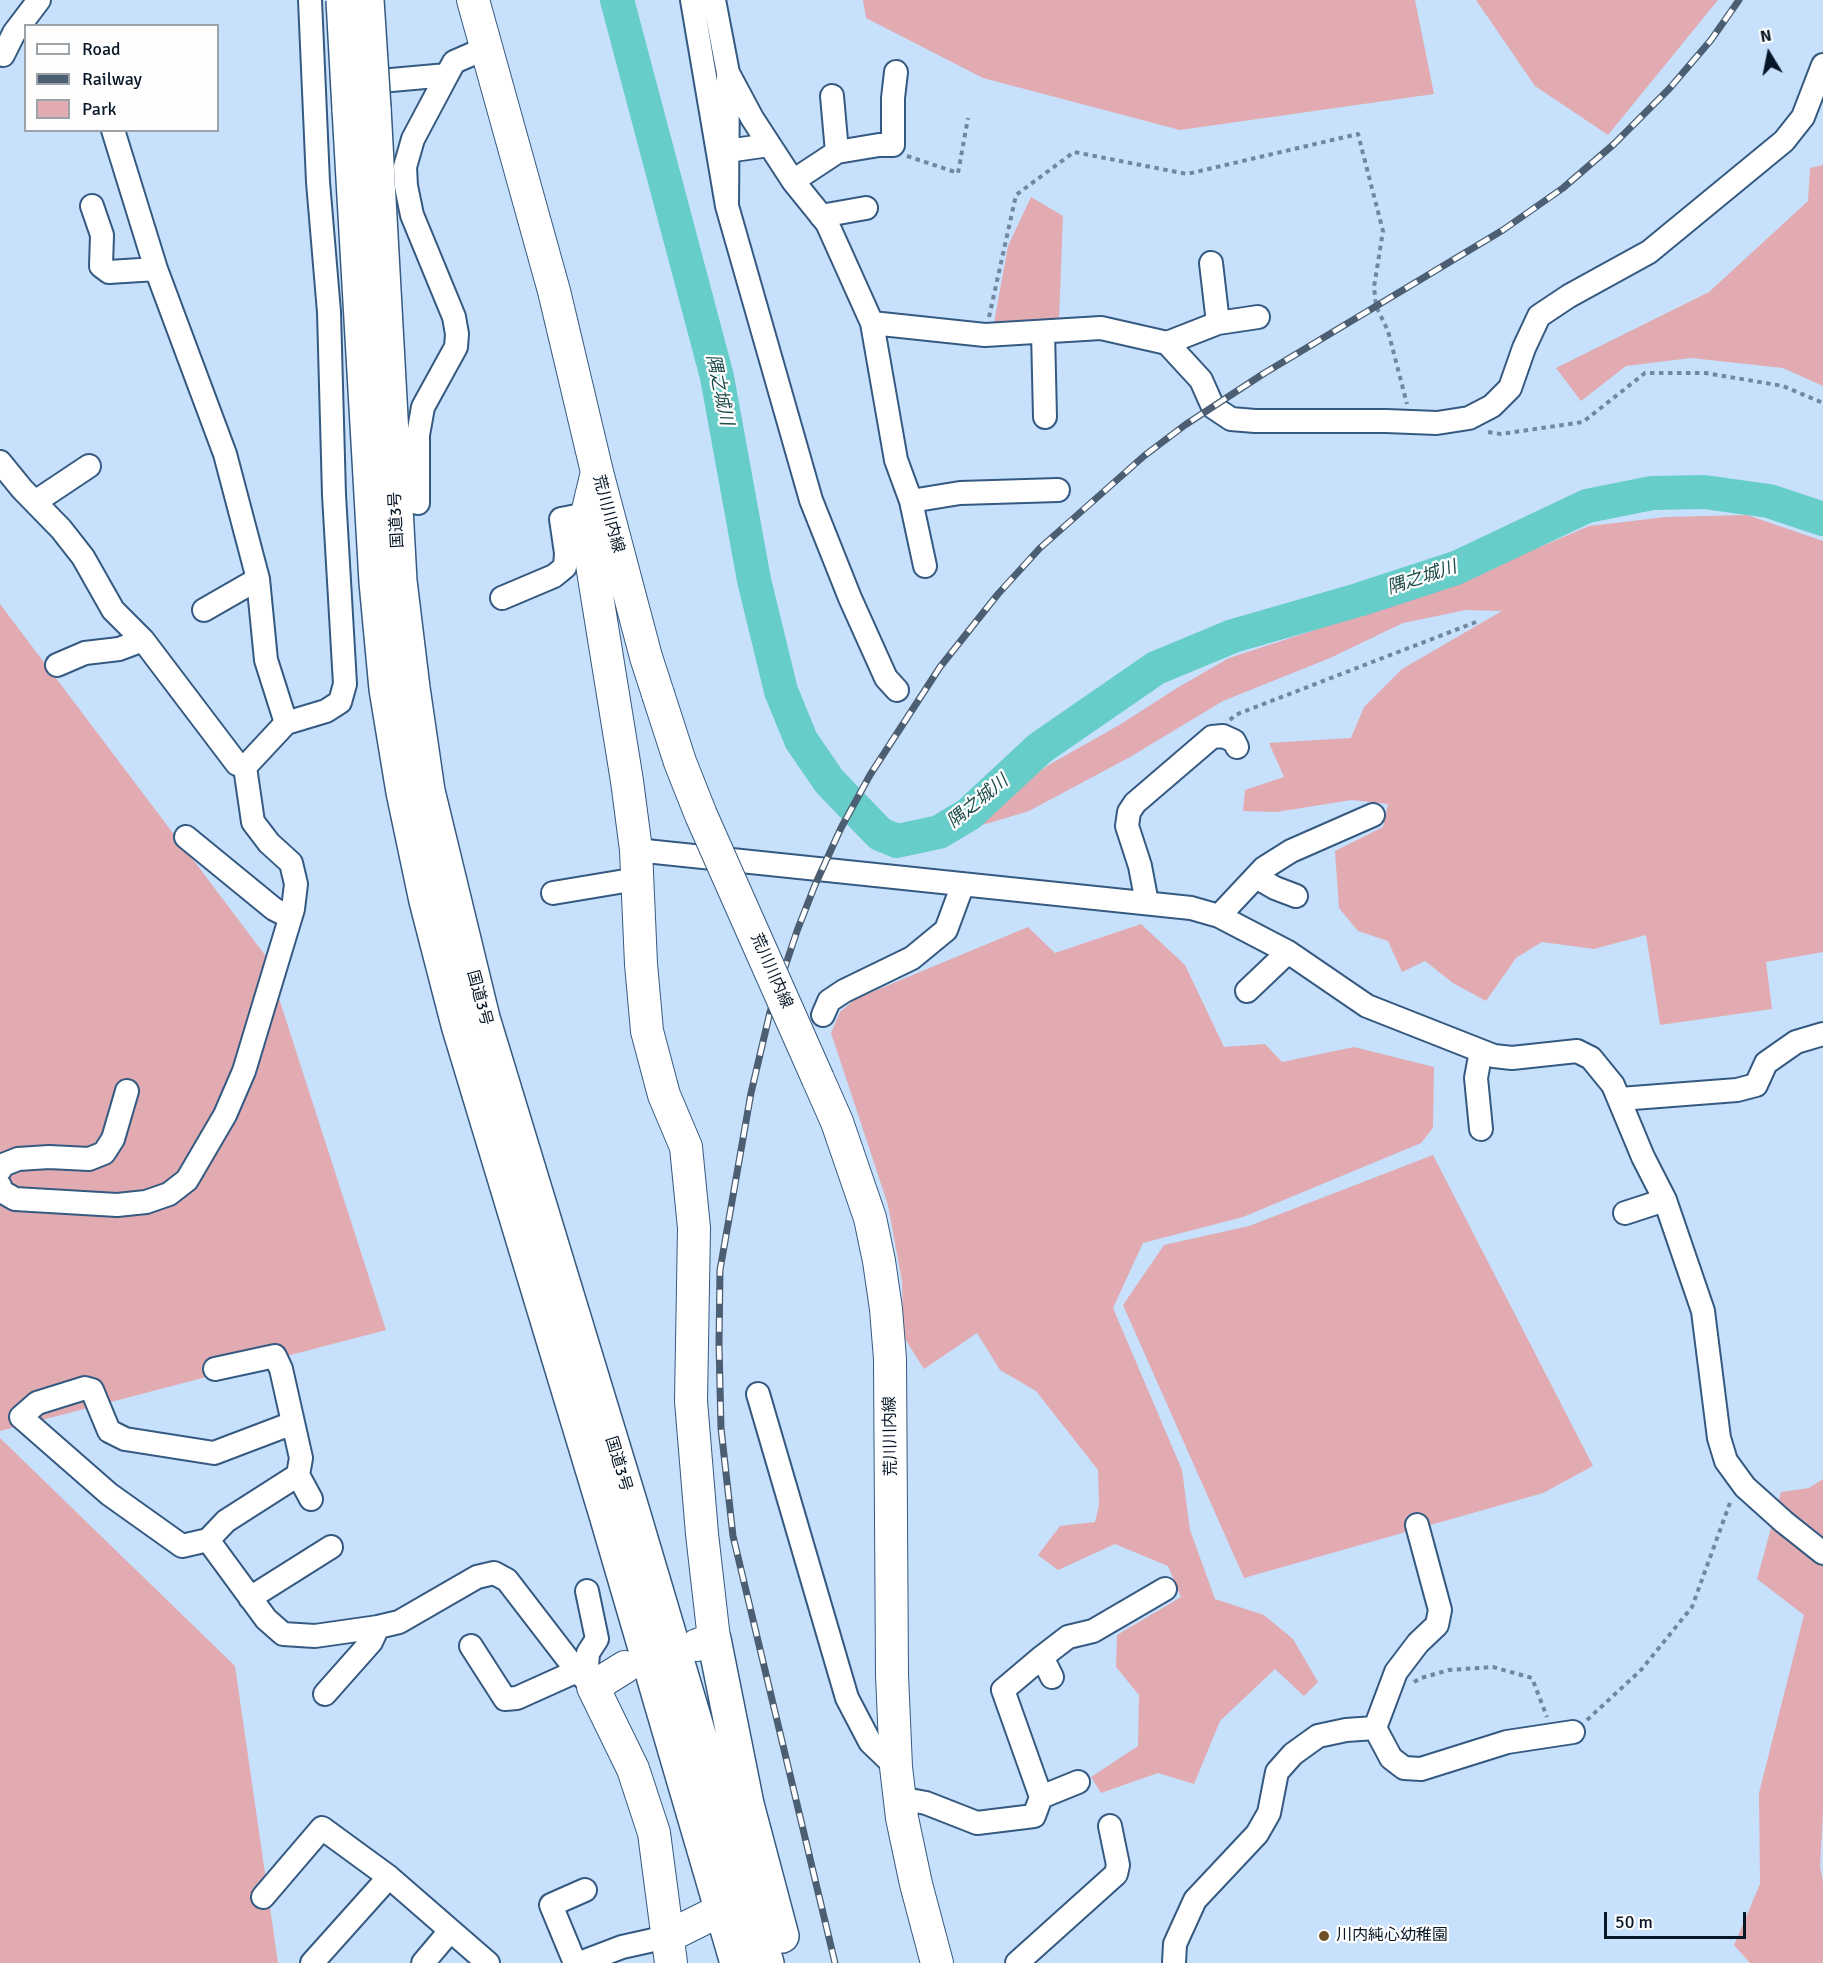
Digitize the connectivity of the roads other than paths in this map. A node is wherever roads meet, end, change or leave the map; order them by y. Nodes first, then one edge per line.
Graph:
1 (310, 0) edge
2 (343, 0) edge
3 (367, 0) edge
4 (473, 0) edge
5 (692, 0) edge
6 (714, 0) edge
7 (29, 3) edge
8 (13, 33) edge
9 (486, 48) junction
10 (3, 55) dead end
11 (896, 72) dead end
12 (728, 73) junction
13 (447, 75) junction
14 (1821, 76) edge
15 (314, 87) junction
16 (832, 96) dead end
17 (361, 109) junction
18 (1813, 112) edge
19 (114, 132) edge
20 (770, 145) junction
21 (728, 151) junction
22 (837, 152) junction
23 (793, 181) junction
24 (92, 206) dead end
25 (727, 206) junction
26 (866, 208) dead end
27 (821, 216) junction
28 (1211, 263) dead end
29 (156, 269) junction
30 (1258, 317) dead end
31 (872, 323) junction
32 (1218, 323) junction
33 (1043, 332) junction
34 (1167, 343) junction
35 (1045, 417) dead end
36 (0, 462) edge
37 (89, 466) dead end
38 (597, 472) junction
39 (1058, 490) dead end
40 (911, 501) junction
41 (35, 502) junction
42 (418, 503) dead end
43 (587, 513) junction
44 (925, 566) dead end
45 (258, 579) junction
46 (502, 598) dead end
47 (204, 610) dead end
48 (143, 640) junction
49 (57, 665) dead end
50 (897, 690) dead end
51 (286, 723) junction
52 (1237, 747) dead end
53 (245, 767) junction
54 (1373, 815) dead end
55 (186, 837) dead end
56 (636, 865) junction
57 (1256, 877) junction
58 (963, 884) junction
59 (552, 892) dead end
60 (1296, 896) dead end
61 (1147, 903) junction
62 (1219, 916) junction
63 (291, 917) junction
64 (1288, 952) junction
65 (1247, 991) dead end
66 (823, 1015) dead end
67 (1823, 1034) edge
68 (1481, 1051) junction
69 (127, 1091) dead end
70 (1620, 1099) junction
71 (1481, 1129) dead end
72 (0, 1170) edge
73 (0, 1186) edge
74 (1665, 1200) junction
75 (1625, 1213) dead end
76 (215, 1368) dead end
77 (758, 1394) dead end
78 (293, 1422) junction
79 (298, 1475) junction
80 (311, 1498) dead end
81 (1417, 1526) dead end
82 (208, 1540) junction
83 (331, 1548) dead end
84 (1823, 1553) edge
85 (1165, 1589) dead end
86 (587, 1591) dead end
87 (250, 1598) junction
88 (378, 1628) junction
89 (706, 1642) joint
90 (471, 1646) dead end
91 (625, 1667) dead end
92 (585, 1679) junction
93 (325, 1694) dead end
94 (1375, 1728) junction
95 (1563, 1734) road end
96 (896, 1767) junction
97 (1078, 1782) dead end
98 (1041, 1797) junction
99 (899, 1798) junction
100 (1110, 1826) dead end
101 (389, 1877) junction
102 (585, 1890) dead end
103 (263, 1897) dead end
104 (735, 1906) junction
105 (450, 1931) junction
106 (669, 1950) edge
107 (312, 1963) edge
108 (423, 1963) edge
109 (488, 1963) edge
110 (575, 1963) edge
111 (580, 1963) edge
112 (737, 1963) edge
113 (766, 1963) edge
114 (789, 1963) edge
115 (937, 1963) edge
116 (1017, 1963) edge
117 (1174, 1963) edge

1 - 15 street
2 - 17 highway, 国道3号, bridge
3 - 17 highway, 国道3号, bridge
4 - 9 main road, 荒川川内線
5 - 25 street
6 - 12 street
7 - 8 street
8 - 10 street
9 - 13 street
9 - 38 main road, 荒川川内線
11 - 22 street
12 - 20 street
12 - 21 street
13 - 15 street
13 - 42 street
14 - 18 street
15 - 51 street
16 - 22 street
17 - 104 highway, 国道3号
18 - 34 street
19 - 29 street
20 - 21 street
20 - 23 street
21 - 25 street
22 - 23 street
23 - 27 street
24 - 29 street
25 - 50 street
26 - 27 street
27 - 31 street
28 - 32 street
29 - 45 street
30 - 32 street
31 - 33 street
31 - 40 street
32 - 34 street
33 - 34 street
33 - 35 street
36 - 41 street
37 - 41 street
38 - 43 main road
38 - 96 main road, 荒川川内線, bridge
39 - 40 street
40 - 44 street
41 - 48 street
43 - 46 street
43 - 56 main road
45 - 47 street
45 - 51 street
48 - 49 street
48 - 53 street
51 - 53 street
52 - 61 street
53 - 63 street
54 - 57 street
55 - 63 street
56 - 58 street
56 - 59 street
56 - 89 main road
57 - 60 street
57 - 62 street
58 - 61 street
58 - 66 street
61 - 62 street
62 - 64 street
63 - 73 street
64 - 65 street
64 - 68 street
67 - 70 street
68 - 70 street
68 - 71 street
69 - 72 street
70 - 74 street
74 - 75 street
74 - 84 street
76 - 78 street
77 - 96 street
78 - 79 street
78 - 82 street
79 - 80 street
79 - 82 street
81 - 94 street
82 - 87 street
83 - 87 street
85 - 98 street
86 - 92 street
87 - 88 street
88 - 92 street
88 - 93 street
89 - 114 highway
90 - 92 street
91 - 92 main road
92 - 106 main road
94 - 95 street
94 - 117 street
96 - 99 main road, 荒川川内線
97 - 98 street
98 - 99 street
99 - 115 main road, 荒川川内線
100 - 116 street
101 - 103 street
101 - 105 street
101 - 107 street
102 - 110 street
104 - 106 main road
104 - 112 highway, 国道3号
104 - 113 highway, 国道3号
105 - 108 street
105 - 109 street
106 - 111 street

